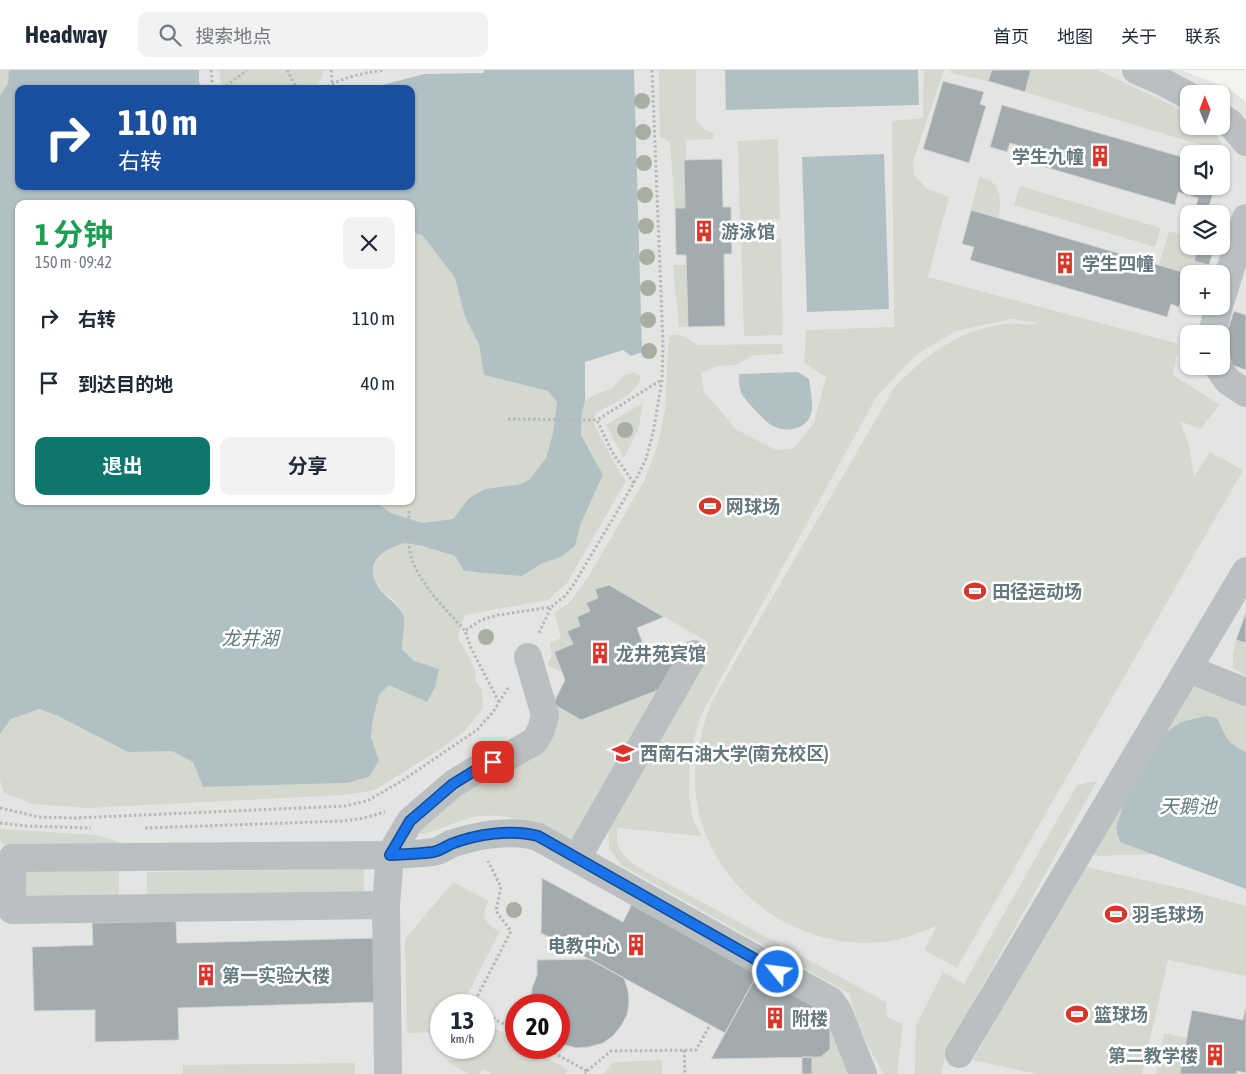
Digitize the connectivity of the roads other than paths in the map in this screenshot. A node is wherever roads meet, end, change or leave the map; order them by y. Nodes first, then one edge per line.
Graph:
1 (1136, 70) edge
2 (1180, 91) edge
3 (1230, 123) edge
4 (1246, 142) edge
5 (1246, 218) edge
6 (1230, 270) edge
7 (1223, 375) edge
8 (1246, 393) edge
9 (1246, 571) edge
10 (694, 654) dead end
11 (528, 657) road end
12 (1188, 669) junction
13 (1246, 692) edge
14 (390, 855) junction
15 (577, 858) junction
16 (386, 905) junction
17 (959, 1054) dead end
18 (388, 1074) edge
19 (863, 1074) edge

1 - 2 lane
3 - 4 lane
5 - 6 lane
7 - 8 lane
9 - 12 lane
10 - 15 lane
11 - 14 lane
12 - 13 lane
12 - 17 lane
14 - 15 lane
14 - 16 lane
14 - 16 lane
15 - 19 lane
16 - 18 lane

